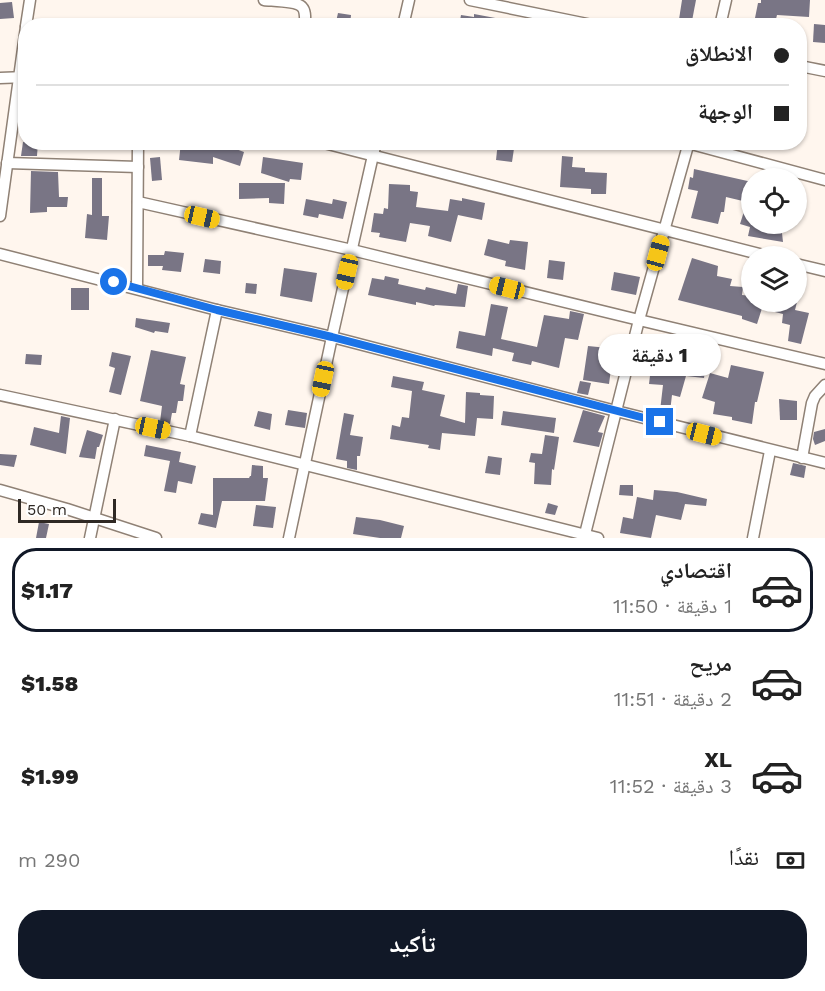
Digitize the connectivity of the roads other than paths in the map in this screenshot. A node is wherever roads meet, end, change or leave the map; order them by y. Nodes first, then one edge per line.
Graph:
1 (30, 0) edge
2 (264, 0) edge
3 (408, 0) edge
4 (470, 0) edge
5 (726, 0) edge
6 (27, 18) edge
7 (305, 18) edge
8 (405, 18) edge
9 (558, 18) edge
10 (722, 18) edge
11 (807, 67) edge
12 (825, 71) edge
13 (18, 77) edge
14 (0, 78) edge
15 (18, 100) edge
16 (138, 150) edge
17 (350, 150) edge
18 (374, 150) edge
19 (685, 150) edge
20 (713, 150) edge
21 (373, 156) junction
22 (7, 163) junction
23 (138, 167) junction
24 (825, 180) edge
25 (2, 181) edge
26 (138, 202) junction
27 (0, 216) edge
28 (664, 231) junction
29 (352, 250) junction
30 (741, 250) edge
31 (0, 254) edge
32 (807, 267) edge
33 (825, 271) edge
34 (136, 288) junction
35 (217, 310) junction
36 (639, 320) junction
37 (332, 337) junction
38 (825, 364) edge
39 (825, 385) edge
40 (0, 395) edge
41 (616, 411) junction
42 (115, 419) junction
43 (190, 436) junction
44 (770, 451) junction
45 (801, 458) junction
46 (825, 463) edge
47 (305, 464) junction
48 (0, 490) edge
49 (94, 518) junction
50 (584, 536) edge
51 (90, 538) edge
52 (156, 538) edge
53 (289, 538) edge
54 (598, 538) edge
55 (753, 538) edge

1 - 6 street
2 - 7 street
3 - 8 street
4 - 9 street
5 - 10 street
11 - 12 street
13 - 14 street
15 - 22 street
16 - 23 street
17 - 21 street
18 - 21 street
19 - 28 street
20 - 24 street
21 - 28 street
21 - 29 street
22 - 23 street
22 - 25 street
23 - 26 street
25 - 27 street
26 - 29 street
26 - 34 street
28 - 30 street
28 - 36 street
29 - 36 street
29 - 37 street
31 - 34 street
32 - 33 street
34 - 35 street
35 - 37 street
35 - 43 street
36 - 38 street
36 - 41 street
37 - 41 street
37 - 47 street
39 - 45 street
40 - 42 street
41 - 44 street
41 - 50 street
42 - 43 street
42 - 49 street
43 - 47 street
44 - 45 street
44 - 55 street
45 - 46 street
47 - 50 street
47 - 53 street
48 - 49 street
49 - 51 street
49 - 52 street
50 - 54 street

